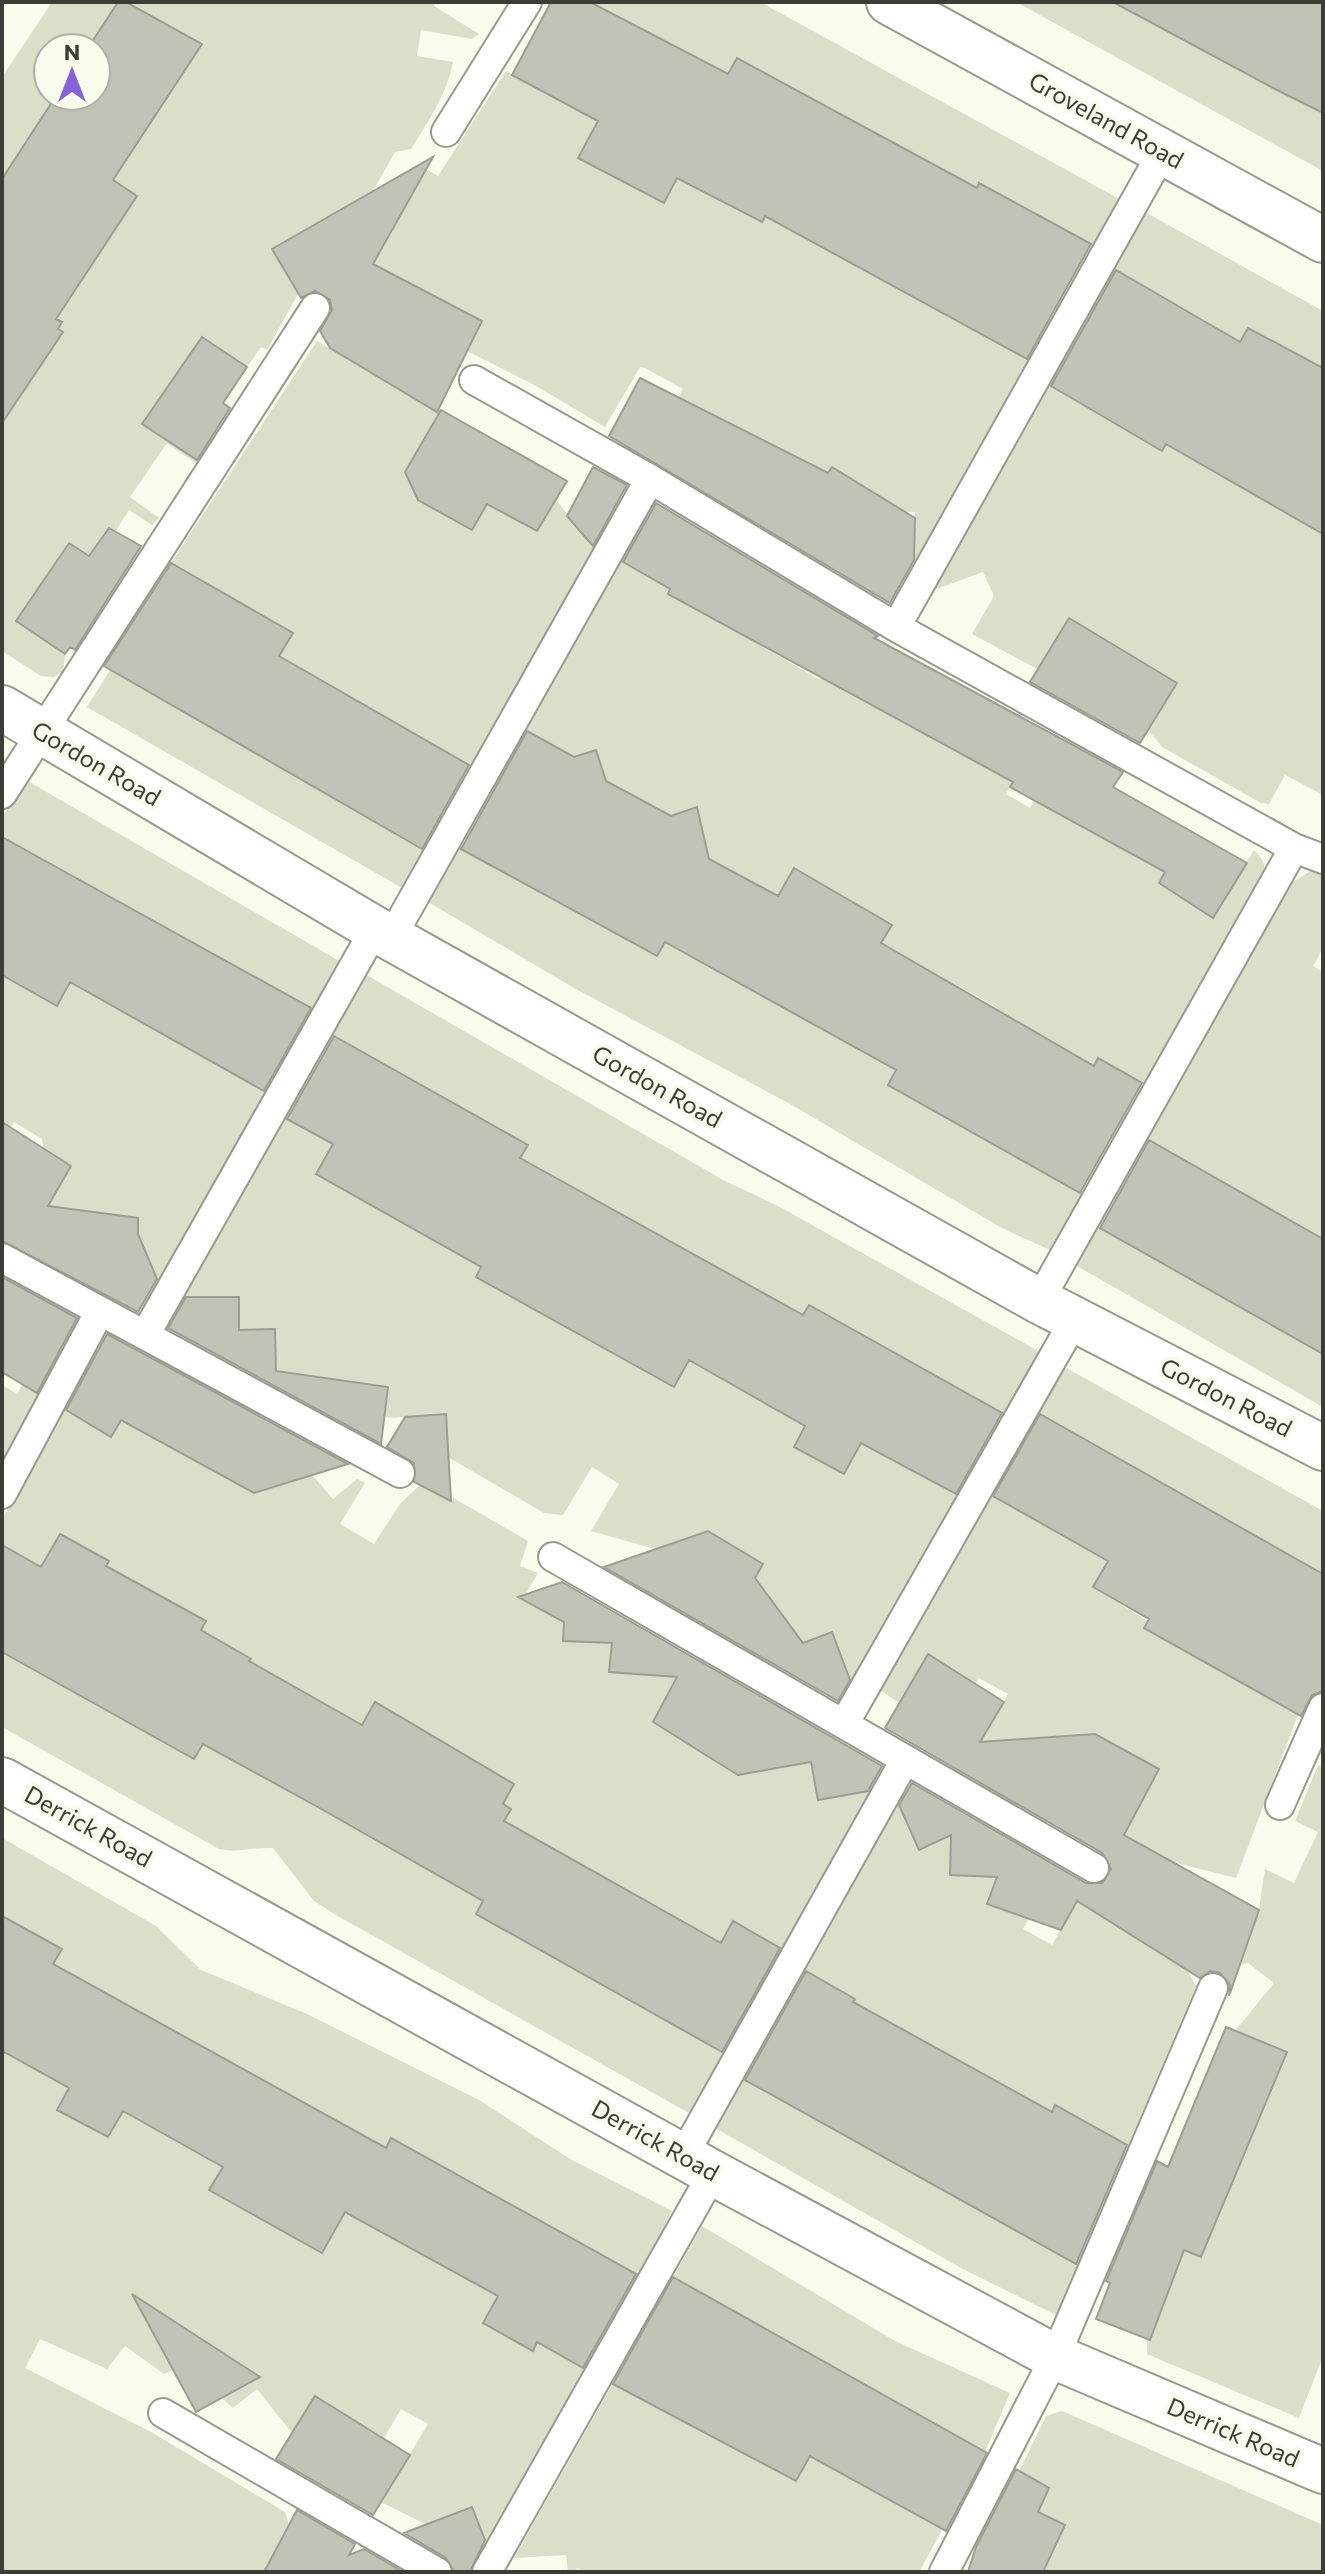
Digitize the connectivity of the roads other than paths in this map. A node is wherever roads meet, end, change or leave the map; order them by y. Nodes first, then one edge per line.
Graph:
1 (527, 2) edge
2 (889, 2) edge
3 (446, 132) dead end
4 (1162, 153) junction
5 (1323, 240) edge
6 (315, 308) dead end
7 (474, 380) dead end
8 (650, 479) junction
9 (896, 627) junction
10 (2, 708) edge
11 (42, 733) junction
12 (2, 794) edge
13 (1294, 848) junction
14 (1323, 859) edge
15 (383, 933) junction
16 (2, 1258) edge
17 (100, 1311) junction
18 (1057, 1311) junction
19 (145, 1335) junction
20 (1323, 1448) edge
21 (400, 1473) dead end
22 (2, 1494) edge
23 (553, 1557) dead end
24 (1323, 1708) edge
25 (844, 1724) junction
26 (905, 1760) junction
27 (2, 1780) edge
28 (1280, 1805) dead end
29 (1094, 1868) dead end
30 (1213, 1988) dead end
31 (698, 2164) junction
32 (1055, 2357) junction
33 (163, 2413) dead end
34 (1323, 2471) edge
35 (437, 2572) edge
36 (487, 2572) edge
37 (944, 2572) edge

1 - 3 lane
2 - 4 street, Groveland Road
4 - 5 street, Groveland Road
4 - 9 lane
6 - 11 lane
7 - 8 lane
8 - 9 lane
8 - 15 lane
9 - 13 lane
10 - 11 street, Gordon Road
11 - 12 lane
11 - 15 street, Gordon Road
13 - 14 lane
13 - 18 lane
15 - 18 street, Gordon Road
15 - 19 lane
16 - 17 lane
17 - 19 lane
17 - 22 lane
18 - 20 street, Gordon Road
18 - 25 lane
19 - 21 lane
23 - 25 lane
24 - 28 lane
25 - 26 lane
26 - 29 lane
26 - 31 lane
27 - 31 street, Derrick Road
30 - 32 lane
31 - 32 street, Derrick Road
31 - 36 lane
32 - 34 street, Derrick Road
32 - 37 lane
33 - 35 lane

